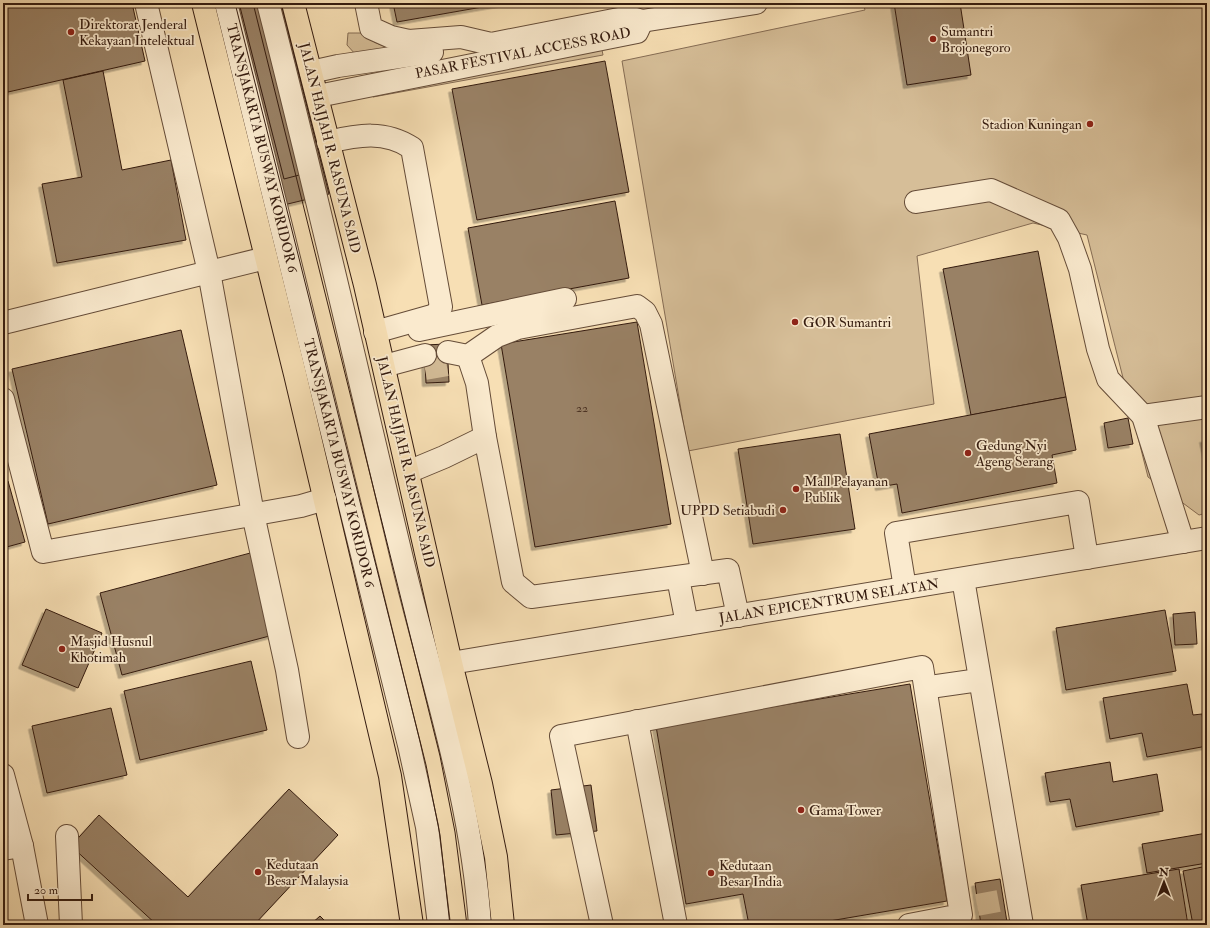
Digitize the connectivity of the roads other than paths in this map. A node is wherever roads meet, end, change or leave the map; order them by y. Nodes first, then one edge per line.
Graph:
1 (146, 3) edge
2 (203, 3) edge
3 (226, 3) edge
4 (268, 3) edge
5 (366, 3) edge
6 (756, 3) edge
7 (296, 4) edge
8 (642, 21) junction
9 (491, 44) junction
10 (311, 72) junction
11 (318, 96) junction
12 (328, 142) junction
13 (916, 202) dead end
14 (266, 258) junction
15 (209, 272) junction
16 (565, 299) dead end
17 (3, 323) edge
18 (377, 337) junction
19 (425, 362) tunnel mouth
20 (385, 373) junction
21 (3, 399) edge
22 (1207, 407) edge
23 (1143, 416) junction
24 (485, 437) junction
25 (408, 472) junction
26 (325, 499) junction
27 (252, 514) junction
28 (1207, 538) edge
29 (1183, 542) junction
30 (1087, 558) junction
31 (703, 574) junction
32 (678, 578) junction
33 (963, 579) junction
34 (905, 588) junction
35 (738, 616) junction
36 (687, 624) junction
37 (451, 663) junction
38 (978, 680) junction
39 (937, 686) dead end
40 (637, 721) junction
41 (298, 737) dead end
42 (3, 775) edge
43 (67, 836) dead end
44 (13, 847) edge
45 (37, 925) edge
46 (71, 925) edge
47 (412, 925) edge
48 (439, 925) edge
49 (480, 925) edge
50 (502, 925) edge
51 (602, 925) edge
52 (676, 925) edge
53 (909, 925) edge
54 (1022, 925) edge

1 - 15 street
2 - 14 main road
3 - 48 street, TRANSJAKARTA BUSWAY KORIDOR 6
4 - 49 street
5 - 9 street, PASAR FESTIVAL ACCESS ROAD
6 - 8 street
7 - 10 main road, JALAN HAJJAH R. RASUNA SAID
8 - 9 street, PASAR FESTIVAL ACCESS ROAD
8 - 11 street, PASAR FESTIVAL ACCESS ROAD
9 - 10 street, PASAR FESTIVAL ACCESS ROAD
10 - 11 main road, JALAN HAJJAH R. RASUNA SAID
11 - 12 main road, JALAN HAJJAH R. RASUNA SAID
12 - 18 main road, JALAN HAJJAH R. RASUNA SAID
12 - 18 street
13 - 23 street
14 - 15 street
14 - 26 main road
15 - 17 street
15 - 27 street
16 - 18 street
18 - 20 main road, JALAN HAJJAH R. RASUNA SAID
19 - 20 street
20 - 25 main road, JALAN HAJJAH R. RASUNA SAID
21 - 27 street
22 - 23 street
23 - 29 street
24 - 25 street
24 - 31 street
24 - 32 street
25 - 37 main road, JALAN HAJJAH R. RASUNA SAID
26 - 27 street
26 - 47 main road
27 - 41 street
28 - 29 street, JALAN EPICENTRUM SELATAN
29 - 30 street, JALAN EPICENTRUM SELATAN
30 - 33 street, JALAN EPICENTRUM SELATAN
30 - 34 street
31 - 32 street
31 - 35 street
32 - 36 street
33 - 34 street, JALAN EPICENTRUM SELATAN
33 - 38 street
34 - 35 street, JALAN EPICENTRUM SELATAN
35 - 36 street, JALAN EPICENTRUM SELATAN
36 - 37 street, JALAN EPICENTRUM SELATAN
37 - 50 main road, JALAN HAJJAH R. RASUNA SAID
38 - 39 street
38 - 54 street
40 - 51 street
40 - 52 street
40 - 53 street
42 - 44 street
43 - 46 street
44 - 45 street

